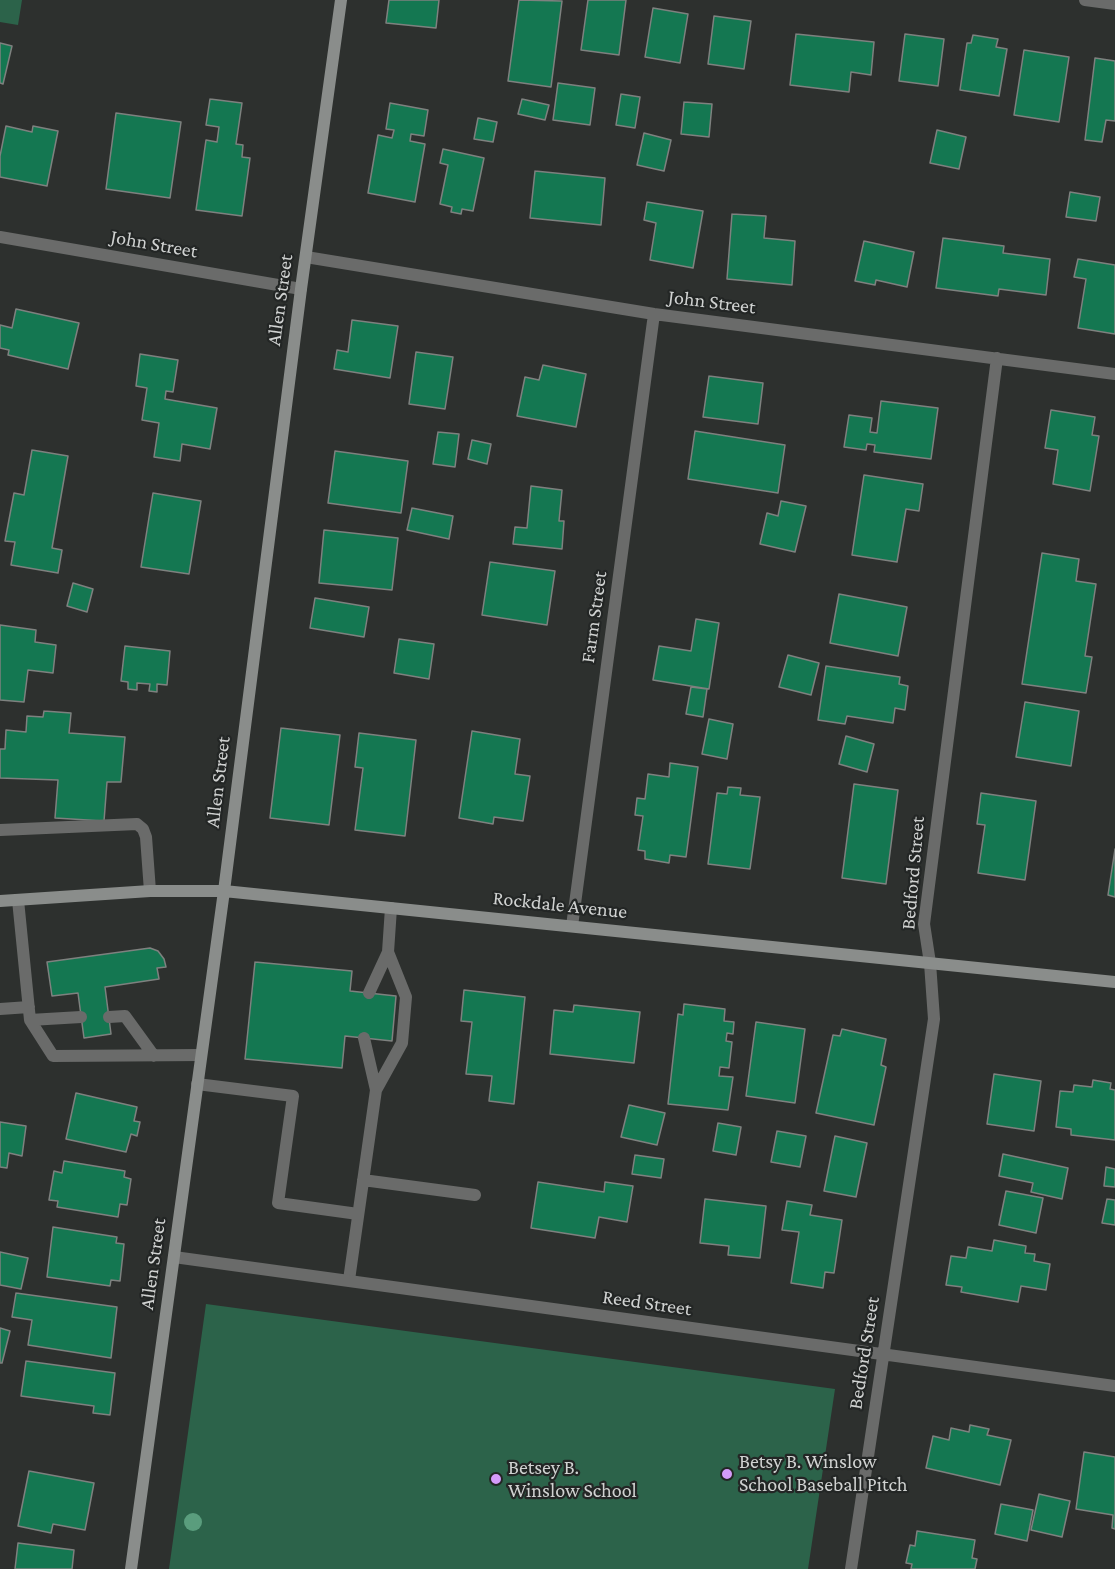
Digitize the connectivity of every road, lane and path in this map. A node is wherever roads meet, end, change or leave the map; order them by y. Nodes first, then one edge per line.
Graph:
1 (341, 0) edge
2 (1085, 0) edge
3 (1115, 4) edge
4 (0, 237) edge
5 (306, 257) junction
6 (301, 289) junction
7 (654, 314) junction
8 (997, 358) junction
9 (1115, 374) edge
10 (0, 830) edge
11 (150, 891) junction
12 (224, 891) junction
13 (18, 900) junction
14 (0, 901) edge
15 (391, 908) junction
16 (572, 926) junction
17 (388, 952) junction
18 (930, 963) junction
19 (1115, 982) edge
20 (369, 993) dead end
21 (29, 1007) junction
22 (0, 1010) edge
23 (81, 1017) dead end
24 (109, 1017) dead end
25 (30, 1020) junction
26 (364, 1038) dead end
27 (201, 1055) junction
28 (154, 1056) junction
29 (197, 1084) junction
30 (375, 1090) junction
31 (363, 1180) junction
32 (475, 1195) dead end
33 (357, 1214) junction
34 (174, 1257) junction
35 (349, 1280) junction
36 (884, 1356) junction
37 (1115, 1386) edge
38 (131, 1569) edge
39 (851, 1569) edge

1 - 5 street, Allen Street
2 - 3 street
4 - 6 street, John Street
5 - 6 street, Allen Street
5 - 7 street, John Street
6 - 12 street, Allen Street
7 - 8 street, John Street
7 - 16 street, Farm Street
8 - 9 street, John Street
8 - 18 street, Bedford Street
10 - 11 street
11 - 12 street, Rockdale Avenue
11 - 13 street, Rockdale Avenue
12 - 15 street, Rockdale Avenue
12 - 27 street, Allen Street
13 - 14 street, Rockdale Avenue
13 - 21 street
15 - 16 street, Rockdale Avenue
15 - 17 street
16 - 18 street, Rockdale Avenue
17 - 20 street
17 - 30 street
18 - 19 street, Rockdale Avenue
18 - 36 street, Bedford Street
21 - 22 street
21 - 25 street
23 - 25 street
24 - 28 street
25 - 28 street
26 - 30 street
27 - 28 street
27 - 29 street, Allen Street
29 - 33 street
29 - 34 street, Allen Street
30 - 31 street
31 - 32 street
31 - 33 street
33 - 35 street
34 - 35 street, Reed Street
34 - 38 street, Allen Street
35 - 36 street, Reed Street
36 - 37 street, Reed Street
36 - 39 street, Bedford Street

